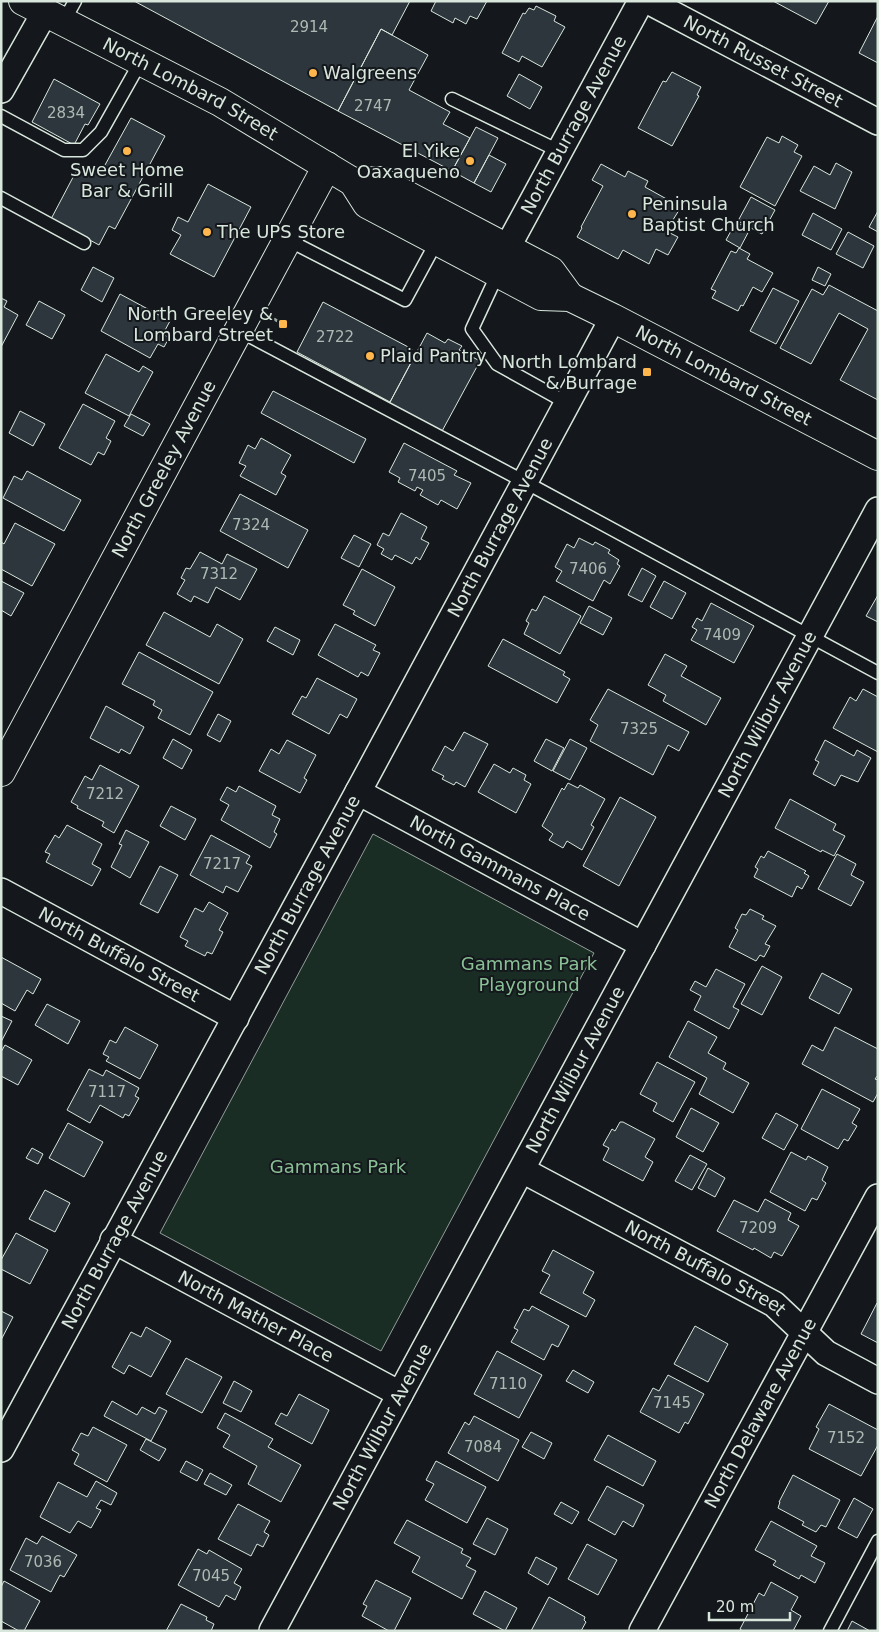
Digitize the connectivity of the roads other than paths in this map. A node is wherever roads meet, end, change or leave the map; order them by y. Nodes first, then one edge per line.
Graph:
1 (641, 1) edge
2 (648, 1) edge
3 (52, 9) edge
4 (140, 61) junction
5 (1, 90) edge
6 (452, 99) dead end
7 (1, 116) edge
8 (878, 122) edge
9 (559, 151) junction
10 (327, 166) junction
11 (353, 182) junction
12 (1, 198) edge
13 (288, 240) junction
14 (437, 241) junction
15 (84, 242) dead end
16 (507, 248) junction
17 (498, 273) junction
18 (570, 297) junction
19 (613, 318) junction
20 (240, 331) junction
21 (567, 403) junction
22 (878, 456) edge
23 (525, 482) junction
24 (878, 510) edge
25 (810, 636) junction
26 (878, 672) edge
27 (1, 772) edge
28 (358, 792) junction
29 (1, 892) edge
30 (643, 945) junction
31 (236, 1018) junction
32 (522, 1170) junction
33 (878, 1197) edge
34 (113, 1240) junction
35 (805, 1333) junction
36 (878, 1381) edge
37 (400, 1394) junction
38 (1, 1449) edge
39 (878, 1542) edge
40 (272, 1631) edge
41 (642, 1631) edge
42 (830, 1631) edge

1 - 9 street, North Burrage Avenue
2 - 8 street, North Russet Street
3 - 4 main road, North Lombard Street
3 - 5 street
4 - 7 lane
4 - 10 main road, North Lombard Street
6 - 9 lane
9 - 16 street, North Burrage Avenue
10 - 11 main road, North Lombard Street
10 - 13 main road, North Greeley Avenue
11 - 14 main road, North Lombard Street
11 - 16 main road, North Lombard Street
12 - 15 lane
13 - 14 lane
13 - 20 main road, North Greeley Avenue
14 - 17 main road, North Lombard Street
16 - 18 main road, North Lombard Street
17 - 18 main road, North Lombard Street
17 - 21 lane
18 - 19 main road, North Lombard Street
19 - 21 street, North Burrage Avenue
19 - 22 main road, North Lombard Street
20 - 23 lane
20 - 27 main road, North Greeley Avenue
21 - 23 street, North Burrage Avenue
23 - 25 lane
23 - 28 street, North Burrage Avenue
24 - 25 street, North Wilbur Avenue
25 - 26 lane
25 - 30 street, North Wilbur Avenue
28 - 30 street, North Gammans Place
28 - 31 street, North Burrage Avenue
29 - 31 street, North Buffalo Street
30 - 32 street, North Wilbur Avenue
31 - 34 street, North Burrage Avenue
32 - 35 street, North Buffalo Street
32 - 37 street, North Wilbur Avenue
33 - 35 street, North Delaware Avenue
34 - 37 street, North Mather Place
34 - 38 street, North Burrage Avenue
35 - 36 street, North Buffalo Street
35 - 41 street, North Delaware Avenue
37 - 40 street, North Wilbur Avenue
39 - 42 lane

